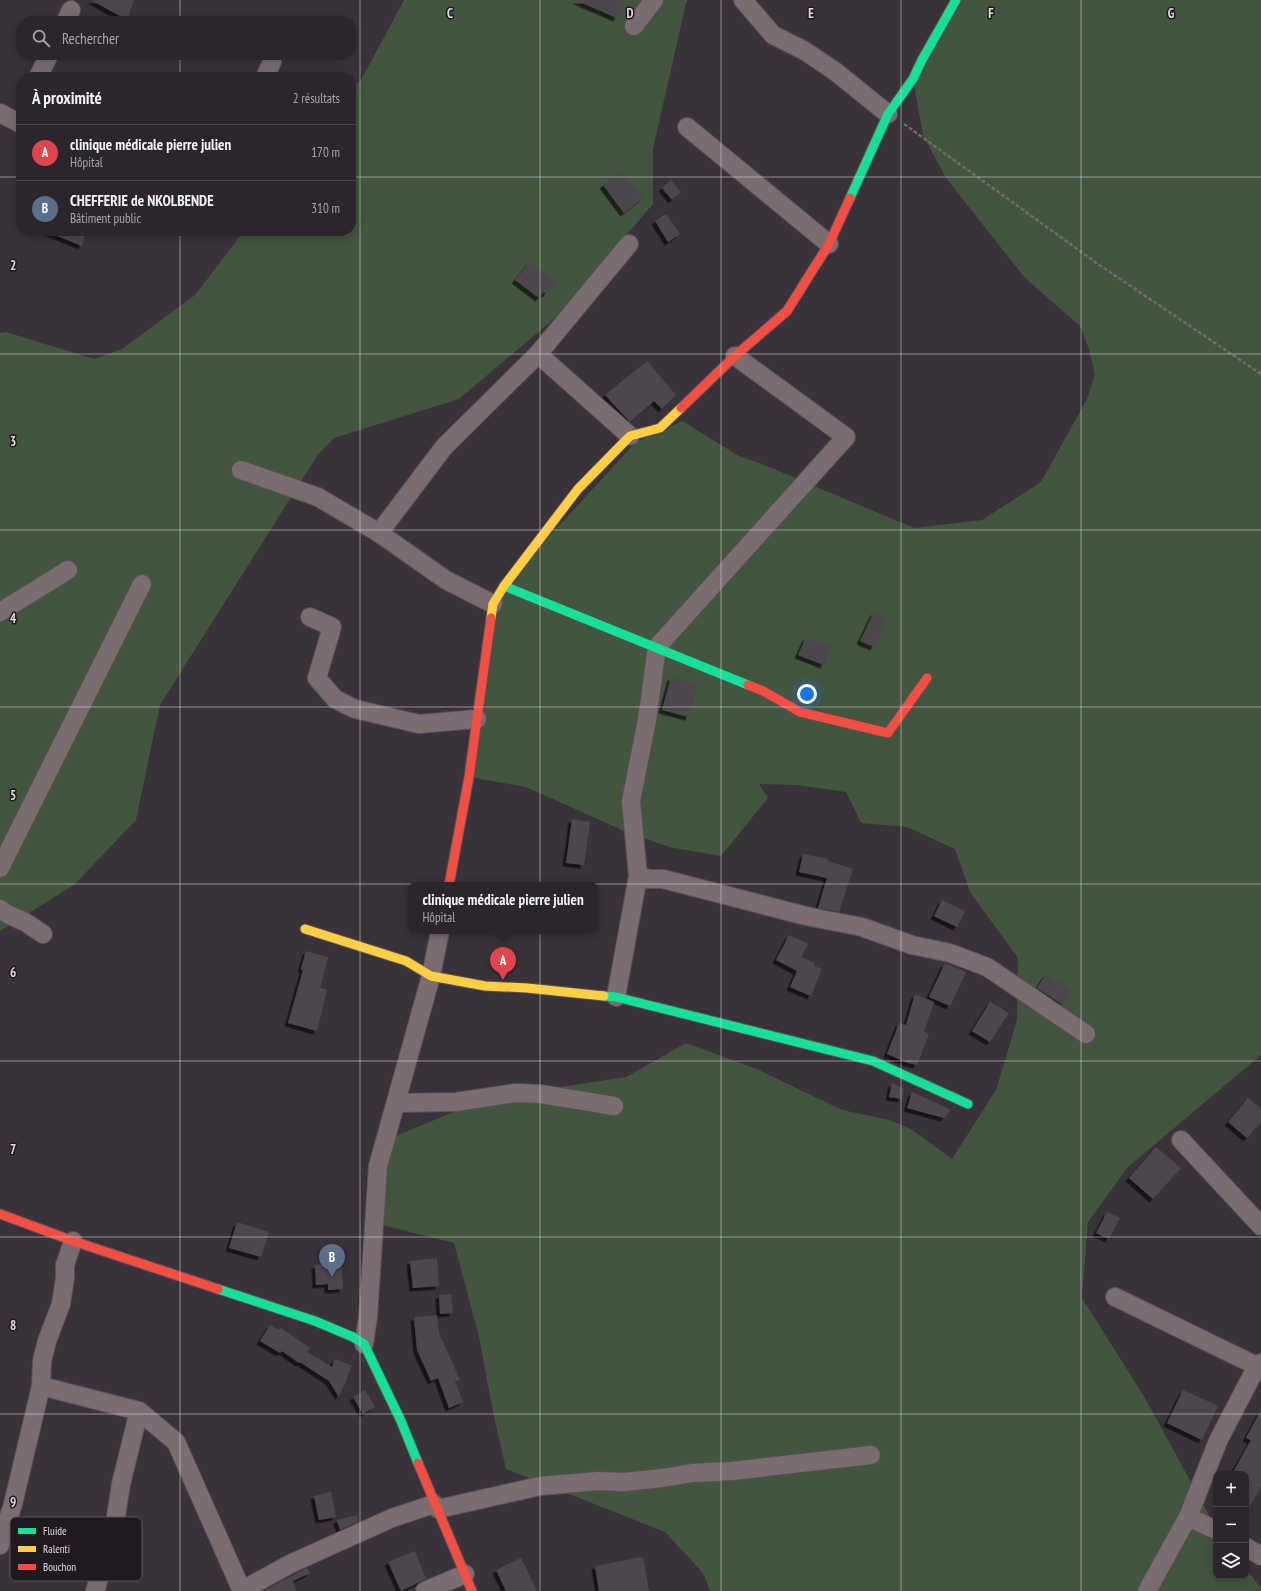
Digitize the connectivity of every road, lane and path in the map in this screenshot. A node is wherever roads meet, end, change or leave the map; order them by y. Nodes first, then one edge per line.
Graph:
1 (654, 0) edge
2 (956, 0) edge
3 (746, 1) edge
4 (634, 26) dead end
5 (46, 60) edge
6 (40, 72) edge
7 (888, 114) junction
8 (687, 127) dead end
9 (629, 244) dead end
10 (829, 244) junction
11 (538, 354) junction
12 (735, 356) junction
13 (1261, 374) edge
14 (630, 436) junction
15 (241, 470) dead end
16 (379, 533) junction
17 (68, 570) dead end
18 (142, 584) dead end
19 (504, 586) junction
20 (493, 604) junction
21 (0, 612) edge
22 (310, 617) dead end
23 (657, 647) junction
24 (927, 678) dead end
25 (477, 719) junction
26 (0, 868) edge
27 (638, 876) junction
28 (450, 882) edge
29 (0, 909) edge
30 (305, 929) dead end
31 (43, 934) dead end
32 (439, 934) edge
33 (431, 976) junction
34 (616, 997) junction
35 (1086, 1034) dead end
36 (396, 1102) junction
37 (968, 1104) dead end
38 (614, 1106) dead end
39 (1181, 1140) dead end
40 (0, 1214) edge
41 (1261, 1226) edge
42 (73, 1241) junction
43 (1115, 1297) dead end
44 (364, 1344) junction
45 (1260, 1366) edge
46 (41, 1386) junction
47 (139, 1410) junction
48 (871, 1455) dead end
49 (436, 1507) junction
50 (116, 1517) edge
51 (1188, 1517) junction
52 (1213, 1529) edge
53 (0, 1545) edge
54 (1249, 1549) edge
55 (1261, 1556) edge
56 (465, 1574) junction
57 (98, 1581) edge
58 (95, 1591) edge
59 (242, 1591) edge
60 (425, 1591) edge
61 (472, 1591) edge
62 (1147, 1591) edge

1 - 4 street
2 - 7 street
3 - 7 street
5 - 6 street
7 - 10 street
7 - 13 path
8 - 10 street
9 - 11 street
10 - 12 street
11 - 14 street
11 - 16 street
12 - 14 street
12 - 23 street
14 - 19 street
15 - 16 street
16 - 20 street
17 - 21 street
18 - 26 street
19 - 20 street
19 - 23 street
20 - 25 street
22 - 25 street
23 - 24 street
23 - 27 street
25 - 28 street
27 - 34 street
27 - 35 street
29 - 31 street
30 - 33 street
32 - 33 street
33 - 34 street
33 - 36 street
34 - 37 street
36 - 38 street
36 - 44 street
39 - 41 street
40 - 42 street
42 - 44 street
42 - 46 street
43 - 45 street
44 - 49 street
45 - 51 street
46 - 47 street
46 - 53 street
47 - 50 street
47 - 59 street
48 - 49 street
49 - 56 street
49 - 59 street
51 - 52 street
51 - 62 street
54 - 55 street
56 - 60 street
56 - 61 street
57 - 58 street

